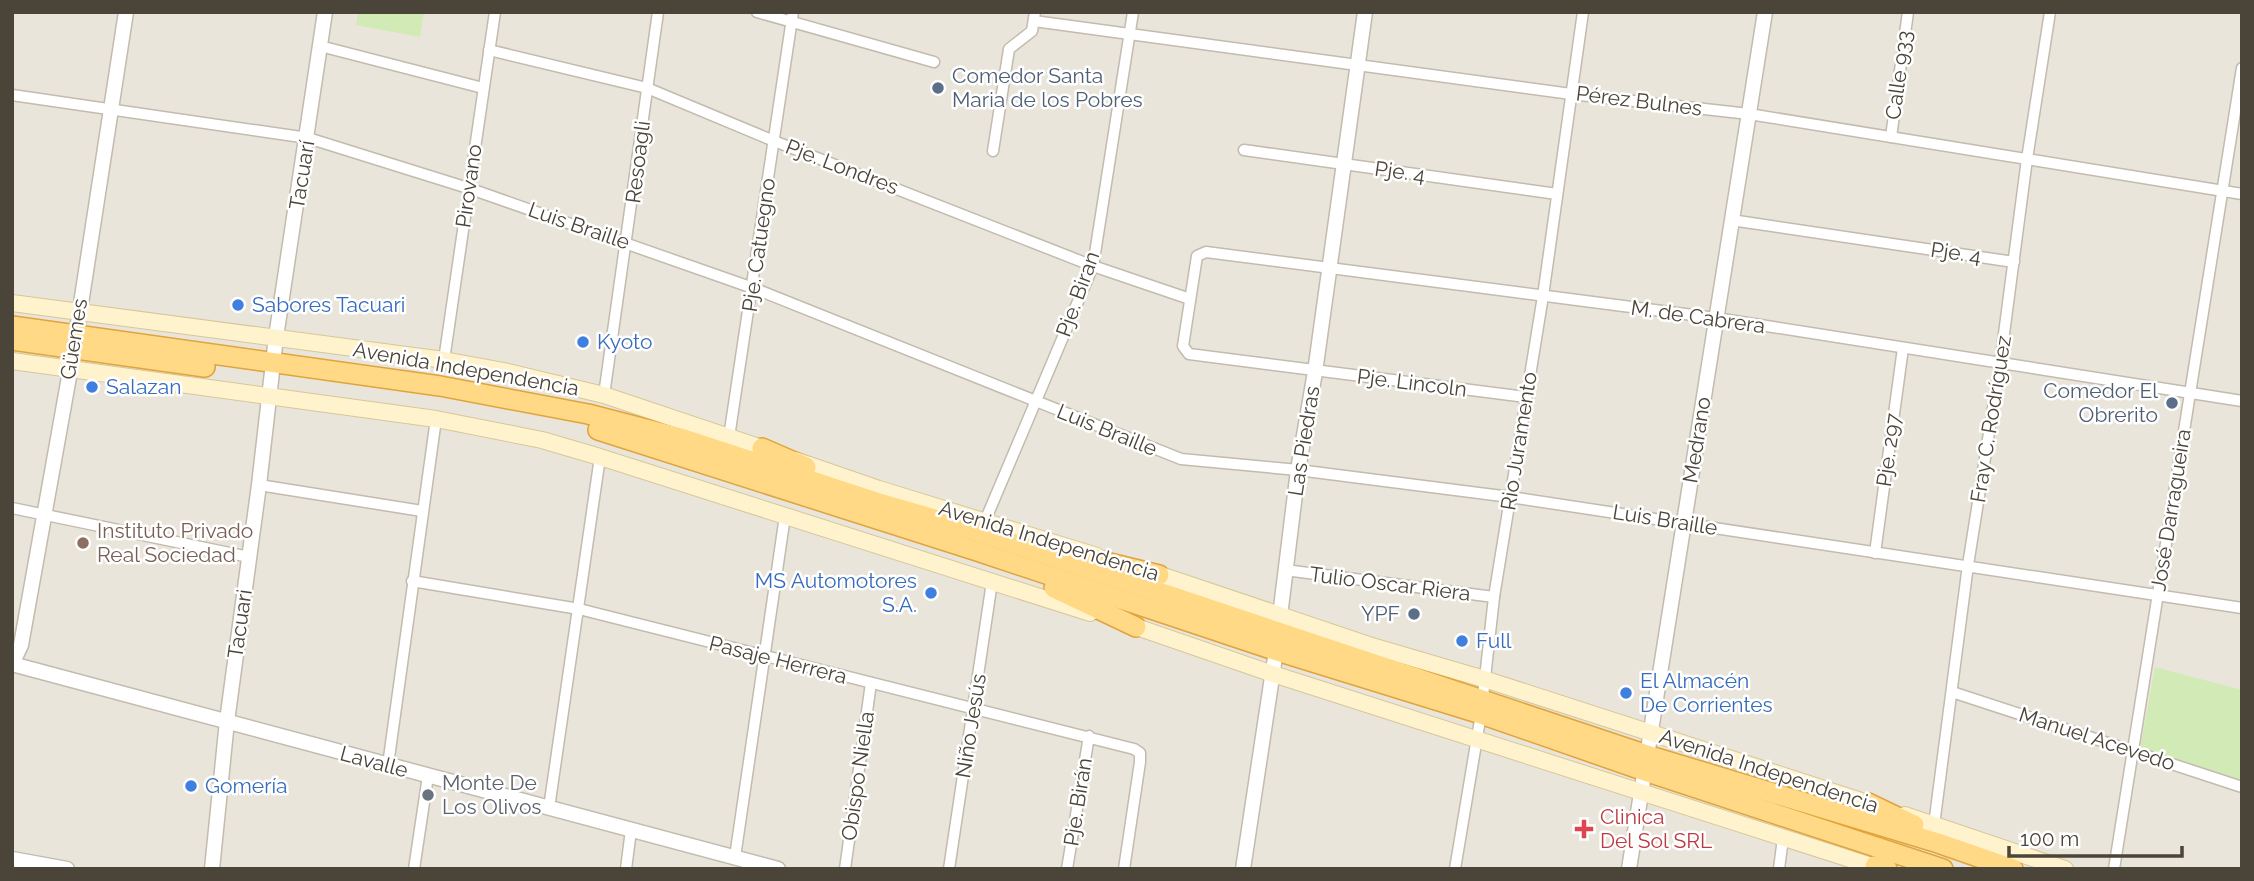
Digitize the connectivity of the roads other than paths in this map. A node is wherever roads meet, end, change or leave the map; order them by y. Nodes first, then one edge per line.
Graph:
1 (126, 12) edge
2 (325, 12) edge
3 (495, 12) edge
4 (658, 12) edge
5 (757, 12) edge
6 (1133, 12) edge
7 (1365, 12) edge
8 (1583, 12) edge
9 (1765, 12) edge
10 (1908, 12) edge
11 (2050, 12) edge
12 (793, 17) edge
13 (1035, 17) edge
14 (1130, 34) junction
15 (320, 46) junction
16 (489, 50) junction
17 (934, 62) dead end
18 (1358, 66) junction
19 (2242, 68) edge
20 (483, 88) junction
21 (647, 88) junction
22 (1571, 94) junction
23 (12, 95) edge
24 (110, 111) junction
25 (1749, 114) junction
26 (1891, 137) junction
27 (308, 138) junction
28 (774, 141) junction
29 (1244, 150) dead end
30 (993, 151) dead end
31 (2027, 159) junction
32 (1345, 164) junction
33 (468, 188) junction
34 (2221, 191) junction
35 (1557, 194) junction
36 (2242, 194) edge
37 (1731, 220) junction
38 (627, 243) junction
39 (2014, 262) junction
40 (1093, 266) junction
41 (1329, 270) junction
42 (753, 288) junction
43 (1543, 296) junction
44 (1190, 299) junction
45 (12, 303) edge
46 (79, 311) junction
47 (1716, 318) junction
48 (12, 326) edge
49 (276, 337) junction
50 (12, 340) edge
51 (75, 342) junction
52 (1903, 348) junction
53 (444, 360) junction
54 (12, 361) edge
55 (2000, 364) junction
56 (273, 369) junction
57 (69, 370) junction
58 (1315, 372) junction
59 (2190, 392) junction
60 (604, 395) junction
61 (270, 397) junction
62 (1526, 397) junction
63 (2242, 401) edge
64 (1036, 402) junction
65 (436, 419) junction
66 (729, 437) junction
67 (762, 448) junction
68 (600, 457) junction
69 (1298, 470) junction
70 (259, 485) junction
71 (1510, 497) junction
72 (876, 502) junction
73 (12, 508) edge
74 (422, 511) junction
75 (44, 516) junction
76 (785, 516) junction
77 (1684, 523) junction
78 (979, 534) junction
79 (1875, 553) junction
80 (249, 557) junction
81 (1968, 565) junction
82 (1285, 570) junction
83 (1159, 575) joint
84 (412, 581) junction
85 (992, 583) junction
86 (2158, 596) junction
87 (1494, 597) junction
88 (2242, 608) edge
89 (579, 609) junction
90 (1280, 614) junction
91 (1136, 627) junction
92 (1278, 643) junction
93 (763, 657) junction
94 (12, 664) edge
95 (1273, 674) junction
96 (1484, 679) junction
97 (871, 683) junction
98 (1952, 692) junction
99 (1481, 707) junction
100 (974, 708) junction
101 (227, 721) junction
102 (1651, 733) junction
103 (1089, 736) junction
104 (1477, 740) junction
105 (2134, 750) junction
106 (388, 765) junction
107 (1644, 772) junction
108 (428, 776) junction
109 (2242, 787) edge
110 (1868, 803) junction
111 (549, 808) junction
112 (1934, 825) junction
113 (631, 830) junction
114 (1783, 838) junction
115 (735, 858) junction
116 (12, 859) edge
117 (2008, 867) edge
118 (1881, 868) edge
119 (67, 869) edge
120 (212, 869) edge
121 (414, 869) edge
122 (626, 869) edge
123 (778, 869) edge
124 (845, 869) edge
125 (949, 869) edge
126 (1067, 869) edge
127 (1124, 869) edge
128 (1243, 869) edge
129 (1455, 869) edge
130 (1629, 869) edge
131 (1779, 869) edge
132 (1943, 869) edge
133 (2065, 869) edge
134 (2114, 869) edge

1 - 24 street, Güemes
2 - 15 street, Tacuarí
3 - 16 street, Pirovano
4 - 21 street, Resoagli
5 - 12 street
6 - 14 street, Pje. Biran
7 - 18 street, Las Piedras
8 - 22 street, Rio Juramento
9 - 25 street, Medrano
10 - 26 street, Calle 933
11 - 31 street, Fray C. Rodríguez
12 - 17 street
12 - 28 street, Pje. Catuegno
13 - 14 street, Pérez Bulnes
13 - 30 street
14 - 18 street, Pérez Bulnes
14 - 40 street, Pje. Biran
15 - 20 street
15 - 27 street, Tacuarí
16 - 20 street, Pirovano
16 - 21 street, Pje. Londres
18 - 22 street, Pérez Bulnes
18 - 32 street, Las Piedras
19 - 34 street, José Darragueira
20 - 33 street, Pirovano
21 - 28 street, Pje. Londres
21 - 38 street, Resoagli
22 - 25 street, Pérez Bulnes
22 - 35 street, Rio Juramento
23 - 24 street, Luis Braille
24 - 27 street, Luis Braille
24 - 46 street, Güemes
25 - 26 street, Pérez Bulnes
25 - 37 street, Medrano
26 - 31 street, Pérez Bulnes
27 - 33 street, Luis Braille
27 - 49 street, Tacuarí
28 - 40 street, Pje. Londres
28 - 42 street, Pje. Catuegno
29 - 32 street, Pje. 4
31 - 34 street, Pérez Bulnes
31 - 39 street, Fray C. Rodríguez
32 - 35 street, Pje. 4
32 - 41 street, Las Piedras
33 - 38 street, Luis Braille
33 - 53 street, Pirovano
34 - 36 street, Pérez Bulnes
34 - 59 street, José Darragueira
35 - 43 street, Rio Juramento
37 - 39 street, Pje. 4
37 - 47 street, Medrano
38 - 42 street, Luis Braille
38 - 60 street, Resoagli
39 - 55 street, Fray C. Rodríguez
40 - 44 street, Pje. Londres
40 - 64 street, Pje. Biran
41 - 43 street, M. de Cabrera
41 - 44 street, M. de Cabrera
41 - 58 street, Las Piedras
42 - 64 street, Luis Braille
42 - 66 street, Pje. Catuegno
43 - 47 street, M. de Cabrera
43 - 62 street, Rio Juramento
44 - 58 street, Pje. Lincoln
45 - 46 main road, Avenida Independencia
46 - 49 main road, Avenida Independencia
46 - 51 street, Güemes
47 - 52 street, M. de Cabrera
47 - 77 street, Medrano
48 - 51 highway, Avenida Independencia
49 - 53 main road, Avenida Independencia
49 - 56 street, Tacuari
50 - 51 highway, Avenida Independencia
51 - 56 highway, Avenida Independencia
51 - 57 street, Güemes
52 - 55 street, M. de Cabrera
52 - 79 street, Pje. 297
53 - 60 main road, Avenida Independencia
54 - 57 main road, Avenida Independencia
55 - 59 street, M. de Cabrera
55 - 81 street, Fray C. Rodríguez
56 - 61 street, Tacuari
56 - 72 highway, Avenida Independencia
56 - 78 highway, Avenida Independencia
57 - 61 main road, Avenida Independencia
57 - 75 street, Güemes
58 - 62 street, Pje. Lincoln
58 - 69 street, Las Piedras
59 - 63 street, M. de Cabrera
59 - 86 street, José Darragueira
60 - 66 main road, Avenida Independencia
61 - 65 main road, Avenida Independencia
61 - 70 street, Tacuari
62 - 71 street, Rio Juramento
64 - 69 street, Luis Braille
64 - 78 street, Pje. Biran
65 - 68 main road, Avenida Independencia
65 - 74 street
66 - 67 main road, Avenida Independencia
67 - 72 highway
67 - 78 main road, Avenida Independencia
68 - 76 main road, Avenida Independencia
68 - 89 street
69 - 71 street, Luis Braille
69 - 82 street, Las Piedras
70 - 74 street
70 - 80 street, Tacuari
71 - 77 street, Luis Braille
71 - 87 street, Rio Juramento
72 - 78 highway, Avenida Independencia
73 - 75 street
74 - 84 street
75 - 80 street
75 - 94 street, Güemes
76 - 85 main road, Avenida Independencia
76 - 93 street
77 - 79 street, Luis Braille
77 - 102 street, Medrano
78 - 83 highway
78 - 91 highway
78 - 92 highway, Avenida Independencia
79 - 81 street, Luis Braille
80 - 101 street, Tacuari
81 - 86 street, Luis Braille
81 - 98 street, Fray C. Rodríguez
82 - 87 street, Tulio Oscar Riera
82 - 90 street, Las Piedras
83 - 90 main road, Avenida Independencia
84 - 89 street, Pasaje Herrera
84 - 106 street
85 - 91 main road, Avenida Independencia
85 - 100 street, Niño Jesús
86 - 88 street, Luis Braille
86 - 105 street, José Darragueira
87 - 96 street, Rio Juramento
89 - 93 street, Pasaje Herrera
89 - 111 street
90 - 92 street, Las Piedras
90 - 96 main road, Avenida Independencia
91 - 95 main road, Avenida Independencia
92 - 95 street, Las Piedras
92 - 99 highway, Avenida Independencia
93 - 97 street, Pasaje Herrera
93 - 115 street
94 - 101 street, Lavalle
95 - 104 main road, Avenida Independencia
95 - 128 street, Las Piedras
96 - 99 street, Rio Juramento
96 - 102 main road, Avenida Independencia
97 - 100 street, Pasaje Herrera
97 - 124 street, Obispo Niella
98 - 105 street, Manuel Acevedo
98 - 112 street, Fray C. Rodríguez
99 - 104 street, Rio Juramento
99 - 107 highway, Avenida Independencia
100 - 103 street, Pasaje Herrera
100 - 125 street, Niño Jesús
101 - 106 street, Lavalle
101 - 120 street, Tacuari
102 - 107 street, Medrano
102 - 110 main road, Avenida Independencia
103 - 126 street, Pje. Birán
103 - 127 street, Pasaje Herrera
104 - 107 main road, Avenida Independencia
104 - 129 street, Rio Juramento
105 - 109 street, Manuel Acevedo
105 - 134 street, José Darragueira
106 - 108 street, Lavalle
107 - 114 main road, Avenida Independencia
107 - 117 highway, Avenida Independencia
107 - 130 street, Medrano
107 - 132 highway, Avenida Independencia
108 - 111 street, Lavalle
108 - 121 street
110 - 112 main road, Avenida Independencia
110 - 117 highway
111 - 113 street, Lavalle
112 - 133 main road, Avenida Independencia
113 - 115 street, Lavalle
113 - 122 street
114 - 118 main road, Avenida Independencia
114 - 131 street
115 - 123 street, Lavalle
116 - 119 street

